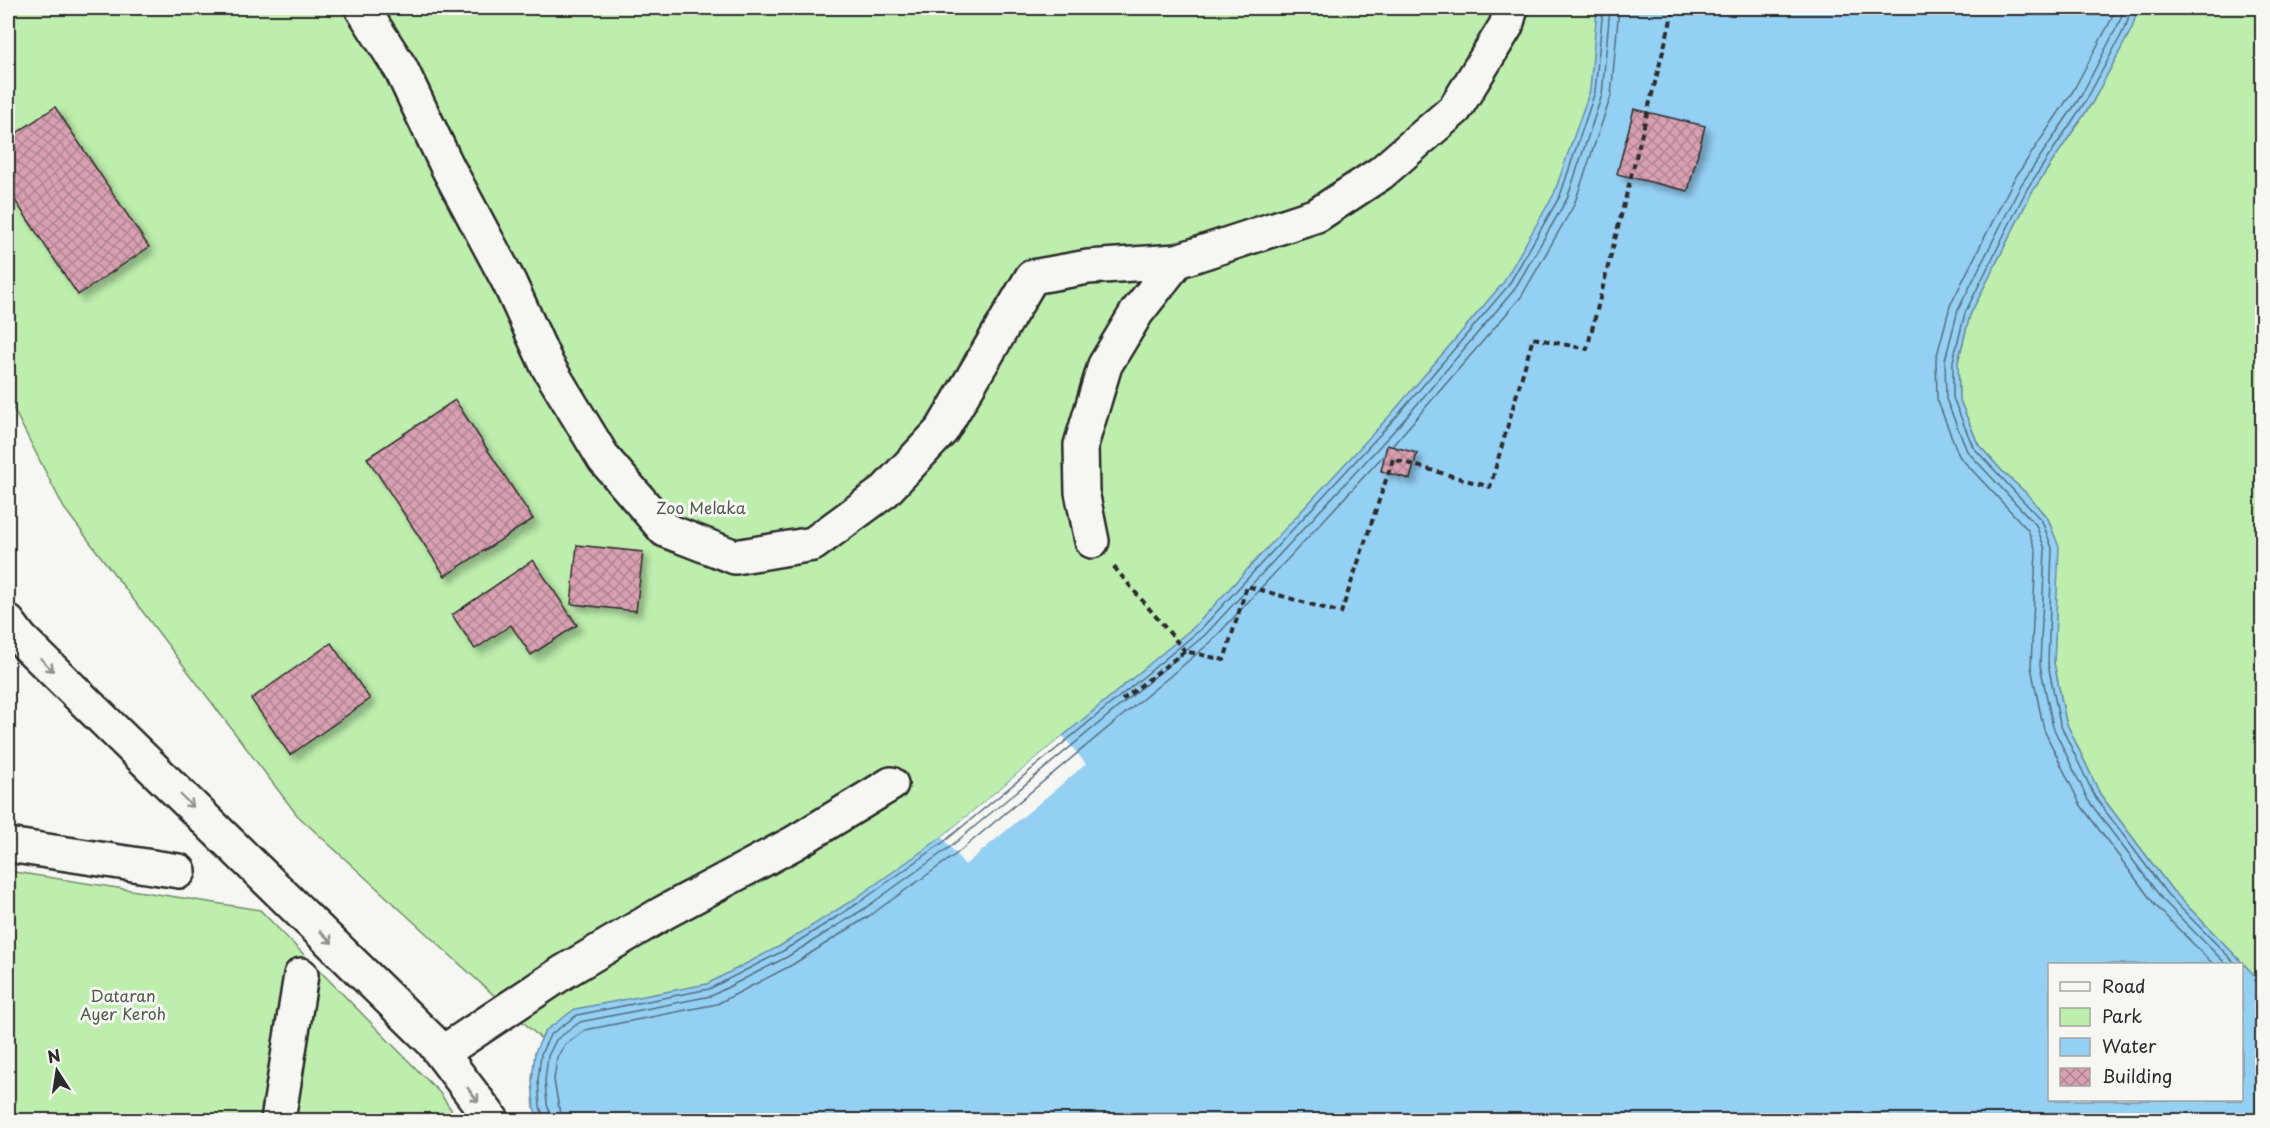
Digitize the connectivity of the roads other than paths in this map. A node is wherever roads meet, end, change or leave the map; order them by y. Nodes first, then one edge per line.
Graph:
1 (362, 8) edge
2 (1511, 8) edge
3 (1177, 261) junction
4 (1092, 541) road end
5 (8, 622) edge
6 (891, 784) dead end
7 (8, 845) edge
8 (180, 871) dead end
9 (301, 975) dead end
10 (442, 1053) junction
11 (278, 1120) edge
12 (492, 1120) edge

1 - 3 street
2 - 3 street
3 - 4 street
5 -> 10 street
6 - 10 street
7 - 8 street
9 - 11 street
10 -> 12 street

